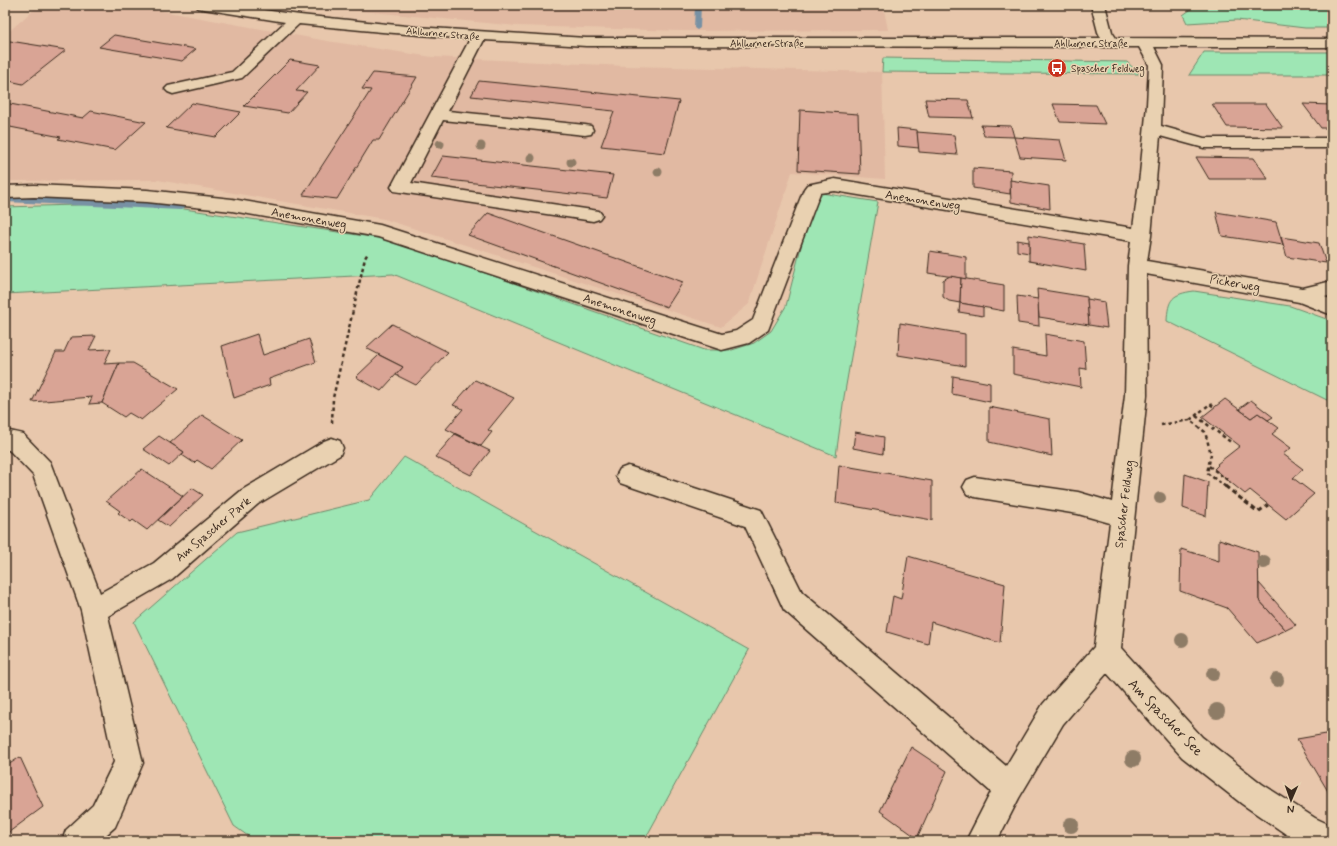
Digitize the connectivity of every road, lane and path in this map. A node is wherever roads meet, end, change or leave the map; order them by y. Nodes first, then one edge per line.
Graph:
1 (204, 5) edge
2 (1098, 5) edge
3 (296, 19) junction
4 (479, 36) junction
5 (1111, 43) junction
6 (1144, 43) junction
7 (1332, 43) edge
8 (173, 89) dead end
9 (437, 115) junction
10 (1153, 129) junction
11 (585, 130) dead end
12 (1332, 144) edge
13 (5, 192) edge
14 (593, 215) dead end
15 (1142, 236) junction
16 (365, 258) dead end
17 (1137, 266) junction
18 (1332, 288) edge
19 (1303, 295) junction
20 (1332, 308) edge
21 (333, 398) dead end
22 (1214, 407) dead end
23 (1196, 416) junction
24 (1134, 417) junction
25 (1190, 420) junction
26 (5, 440) edge
27 (1232, 443) dead end
28 (332, 448) dead end
29 (1208, 466) junction
30 (628, 476) dead end
31 (1230, 482) dead end
32 (975, 487) dead end
33 (1268, 505) dead end
34 (1123, 516) junction
35 (94, 610) junction
36 (1107, 653) junction
37 (1009, 788) junction
38 (77, 841) edge
39 (981, 841) edge
40 (1330, 841) edge

1 - 3 street, Ahlhorner Straße
2 - 5 street
3 - 4 street, Ahlhorner Straße
3 - 8 street
4 - 5 street, Ahlhorner Straße
4 - 9 street
5 - 6 street, Ahlhorner Straße
6 - 7 street, Ahlhorner Straße
6 - 10 street, Spascher Feldweg
9 - 11 street
9 - 14 street
10 - 12 street
10 - 15 street, Spascher Feldweg
13 - 15 street, Anemonenweg
15 - 17 street, Spascher Feldweg
16 - 21 path
17 - 19 street, Pickerweg
17 - 24 street, Spascher Feldweg
18 - 19 street, Pickerweg
19 - 20 street
22 - 23 path
23 - 25 path
23 - 27 path
24 - 25 path
24 - 34 street, Spascher Feldweg
25 - 29 path
26 - 35 street
28 - 35 street, Am Spascher Park
29 - 31 path
29 - 33 path
30 - 37 street
32 - 34 street
34 - 36 street, Spascher Feldweg
35 - 38 street
36 - 37 street
36 - 40 street, Am Spascher See
37 - 39 street

